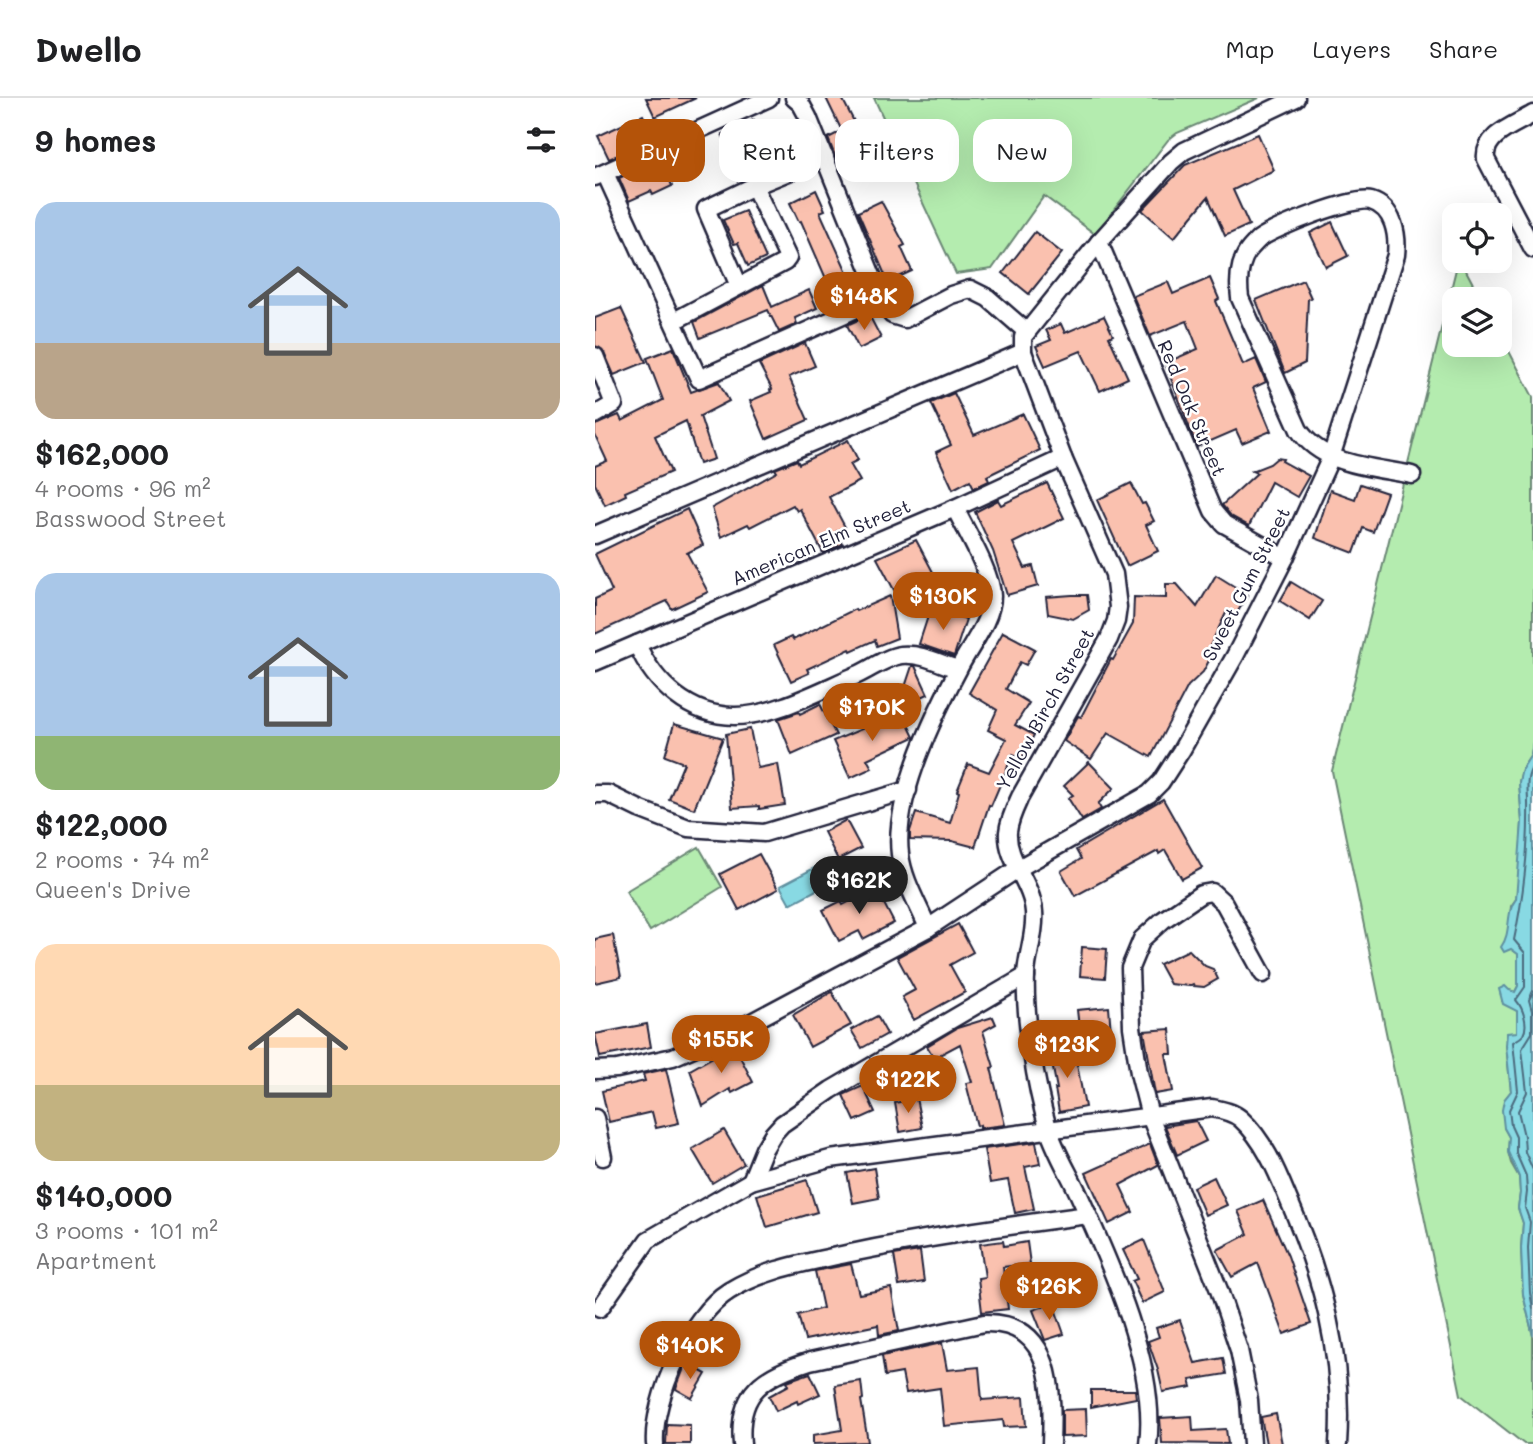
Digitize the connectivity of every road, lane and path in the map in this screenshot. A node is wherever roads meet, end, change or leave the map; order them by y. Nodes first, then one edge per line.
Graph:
1 (769, 98) edge
2 (793, 98) edge
3 (1296, 98) edge
4 (1533, 114) edge
5 (825, 157) junction
6 (600, 175) edge
7 (754, 186) junction
8 (1099, 242) junction
9 (1533, 249) edge
10 (739, 286) junction
11 (881, 298) junction
12 (674, 321) junction
13 (1027, 332) junction
14 (1023, 352) junction
15 (595, 356) edge
16 (595, 415) edge
17 (1331, 457) junction
18 (1063, 458) junction
19 (1412, 475) dead end
20 (955, 508) junction
21 (595, 535) edge
22 (1285, 558) junction
23 (637, 644) junction
24 (595, 662) edge
25 (958, 670) junction
26 (908, 790) junction
27 (595, 794) edge
28 (1019, 868) junction
29 (928, 928) junction
30 (1263, 974) dead end
31 (1026, 975) junction
32 (595, 1070) edge
33 (1150, 1115) junction
34 (595, 1118) edge
35 (1048, 1129) junction
36 (603, 1157) dead end
37 (751, 1181) junction
38 (1088, 1215) junction
39 (600, 1308) dead end
40 (655, 1444) edge
41 (742, 1444) edge
42 (1051, 1444) edge
43 (1148, 1444) edge
44 (1252, 1444) edge
45 (1338, 1444) edge

1 - 6 street
2 - 5 street
3 - 8 street
4 - 9 street
5 - 7 street
5 - 11 street
6 - 12 street
7 - 10 street
7 - 10 street
8 - 13 street
8 - 22 street, Red Oak Street
10 - 12 street
11 - 12 street
11 - 13 street
13 - 14 street
14 - 18 street, Yellow Birch Street
14 - 21 street
15 - 16 street
17 - 17 street, Sweet Gum Street
17 - 19 street
17 - 22 street, Sweet Gum Street
18 - 20 street, American Elm Street
18 - 28 street, Yellow Birch Street
20 - 23 street, American Elm Street
20 - 25 street
22 - 28 street, Sweet Gum Street
23 - 24 street, American Elm Street
23 - 25 street
25 - 26 street
26 - 27 street
26 - 29 street
28 - 29 street, Sweet Gum Street
28 - 31 street, Yellow Birch Street
29 - 32 street, Sweet Gum Street
30 - 33 street
31 - 35 street, Yellow Birch Street
31 - 37 street
33 - 35 street
33 - 44 street
33 - 45 street
34 - 36 street
35 - 37 street
35 - 38 street, Yellow Birch Street
37 - 39 street
38 - 40 street
38 - 43 street, Yellow Birch Street
41 - 42 street

